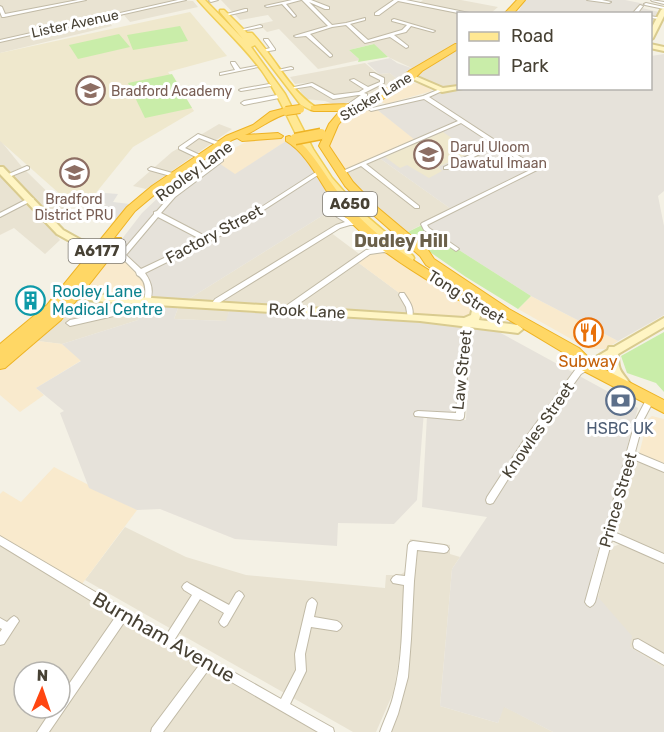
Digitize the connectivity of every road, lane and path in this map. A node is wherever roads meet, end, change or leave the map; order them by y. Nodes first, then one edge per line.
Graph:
1 (51, 0) edge
2 (84, 0) edge
3 (184, 0) edge
4 (201, 0) edge
5 (212, 0) edge
6 (298, 0) edge
7 (305, 0) edge
8 (399, 0) edge
9 (521, 0) edge
10 (589, 0) edge
11 (653, 0) edge
12 (609, 2) dead end
13 (284, 3) junction
14 (664, 3) edge
15 (54, 6) junction
16 (267, 6) dead end
17 (0, 7) edge
18 (327, 9) dead end
19 (664, 9) edge
20 (245, 10) dead end
21 (462, 12) edge
22 (510, 12) edge
23 (636, 12) edge
24 (377, 14) dead end
25 (225, 15) junction
26 (294, 15) dead end
27 (652, 17) edge
28 (660, 18) junction
29 (363, 19) dead end
30 (394, 20) dead end
31 (347, 24) junction
32 (410, 24) junction
33 (260, 26) dead end
34 (331, 26) junction
35 (433, 31) dead end
36 (240, 33) junction
37 (307, 34) junction
38 (391, 35) junction
39 (296, 36) dead end
40 (652, 36) edge
41 (266, 40) dead end
42 (0, 41) edge
43 (406, 47) dead end
44 (457, 47) edge
45 (264, 51) junction
46 (330, 56) dead end
47 (233, 63) dead end
48 (256, 67) junction
49 (291, 68) dead end
50 (238, 70) junction
51 (280, 70) junction
52 (222, 74) dead end
53 (372, 74) dead end
54 (411, 76) junction
55 (352, 80) dead end
56 (269, 85) junction
57 (292, 88) junction
58 (366, 88) junction
59 (457, 88) edge
60 (241, 90) dead end
61 (442, 90) junction
62 (360, 93) junction
63 (277, 97) junction
64 (425, 97) junction
65 (347, 101) junction
66 (244, 103) dead end
67 (312, 108) junction
68 (371, 109) dead end
69 (270, 116) junction
70 (298, 116) junction
71 (461, 121) junction
72 (328, 129) junction
73 (287, 138) junction
74 (219, 144) junction
75 (497, 144) junction
76 (200, 157) junction
77 (224, 160) dead end
78 (362, 164) junction
79 (27, 168) dead end
80 (446, 168) dead end
81 (151, 169) dead end
82 (2, 171) edge
83 (318, 173) junction
84 (342, 173) junction
85 (174, 175) junction
86 (31, 199) junction
87 (417, 207) dead end
88 (156, 213) junction
89 (0, 214) edge
90 (356, 224) junction
91 (205, 239) junction
92 (101, 247) junction
93 (456, 249) dead end
94 (391, 252) junction
95 (427, 267) junction
96 (139, 273) junction
97 (402, 295) dead end
98 (75, 296) junction
99 (126, 300) junction
100 (147, 302) junction
101 (213, 306) junction
102 (478, 306) junction
103 (285, 310) junction
104 (410, 316) junction
105 (466, 321) junction
106 (70, 322) dead end
107 (664, 322) edge
108 (518, 329) junction
109 (614, 350) junction
110 (0, 351) edge
111 (0, 364) edge
112 (590, 366) junction
113 (626, 385) junction
114 (650, 400) junction
115 (664, 407) edge
116 (418, 414) dead end
117 (631, 454) junction
118 (664, 468) edge
119 (490, 500) dead end
120 (609, 534) junction
121 (0, 540) edge
122 (444, 549) dead end
123 (664, 559) edge
124 (396, 580) dead end
125 (409, 581) junction
126 (187, 587) dead end
127 (198, 593) junction
128 (239, 596) dead end
129 (590, 602) dead end
130 (312, 603) dead end
131 (230, 611) junction
132 (123, 615) junction
133 (307, 621) junction
134 (224, 622) dead end
135 (8, 624) edge
136 (337, 626) dead end
137 (0, 640) edge
138 (168, 641) junction
139 (638, 644) dead end
140 (664, 660) edge
141 (207, 663) junction
142 (72, 688) edge
143 (284, 705) junction
144 (156, 732) edge
145 (329, 732) edge
146 (386, 732) edge

1 - 15 street
2 - 15 street
3 - 42 street, Lister Avenue
4 - 36 main road, A650
5 - 25 main road, A650
6 - 13 street
7 - 18 street
7 - 34 street
8 - 21 street
8 - 24 street
9 - 22 highway
10 - 12 street
11 - 14 street
13 - 16 street
13 - 26 street
15 - 17 street
19 - 23 street
19 - 28 street
20 - 25 street
25 - 36 main road, A650
27 - 28 street
28 - 40 street
29 - 31 street
30 - 32 street
31 - 34 street
31 - 38 street
32 - 35 street
32 - 38 street
33 - 36 street
34 - 37 street
36 - 45 main road
36 - 48 main road, A650
36 - 70 main road, A650
37 - 39 street
37 - 46 street
38 - 43 street
41 - 45 street
44 - 54 highway, Sticker Lane
45 - 51 main road
47 - 50 street
48 - 50 street
48 - 56 main road, A650
49 - 51 street
50 - 52 street
51 - 57 main road
53 - 58 street
54 - 61 street
54 - 65 highway, Sticker Lane
54 - 72 highway, Sticker Lane
55 - 58 street
56 - 60 street
56 - 63 main road, A650
57 - 65 street
57 - 67 main road
58 - 62 street
59 - 61 street
61 - 64 street
62 - 65 street
62 - 65 street
63 - 66 street
63 - 69 main road
64 - 68 street
64 - 71 street
65 - 67 highway, Sticker Lane
67 - 70 highway
67 - 72 highway
69 - 70 highway, bridge
69 - 73 highway
69 - 74 highway, Rooley Lane / A6177
70 - 95 main road, Tong Street / A650
71 - 75 street
71 - 78 street
72 - 73 highway, bridge
72 - 84 highway
73 - 83 highway
73 - 98 highway, Rooley Lane / A6177
74 - 76 highway, Rooley Lane / A6177
74 - 76 street, Rooley Lane
75 - 80 street
75 - 93 street
76 - 85 highway, Rooley Lane / A6177
77 - 88 street
78 - 84 street
78 - 87 street
79 - 82 street
81 - 85 street
82 - 86 street
83 - 90 highway
83 - 91 street, Factory Street
84 - 95 highway
85 - 92 highway, Rooley Lane / A6177
86 - 89 street
86 - 92 street
88 - 91 street
88 - 96 street
90 - 94 highway
90 - 101 street
91 - 96 street, Factory Street
92 - 110 highway, Rooley Lane / A6177
94 - 95 highway
94 - 103 street
95 - 102 highway, Tong Street / A650
95 - 112 highway, Tong Street / A650
96 - 100 street
97 - 104 street
98 - 99 street, Rook Lane
98 - 111 highway, Rooley Lane / A6177
99 - 100 street, Rook Lane
99 - 106 street
100 - 101 street, Rook Lane
101 - 103 street, Rook Lane
102 - 105 street
102 - 108 highway, Tong Street / A650
103 - 104 street, Rook Lane
104 - 105 street, Rook Lane
105 - 108 street, Rook Lane
105 - 116 street, Law Street
107 - 109 street
108 - 112 highway, Tong Street / A650
109 - 112 street
109 - 113 street
112 - 113 highway, Tong Street / A650
112 - 119 street, Knowles Street
113 - 114 highway, Tong Street / A650
114 - 115 highway, Tong Street / A650
114 - 117 street, Prince Street
117 - 118 street
117 - 120 street, Prince Street
120 - 123 street
120 - 129 street, Prince Street
121 - 132 street, Burnham Avenue
122 - 125 street
124 - 125 street
125 - 146 street
126 - 127 street
127 - 131 street
127 - 138 street
128 - 131 street
130 - 133 street
131 - 134 street
132 - 138 street, Burnham Avenue
132 - 142 street
133 - 136 street
133 - 143 street
135 - 137 street
138 - 141 street, Burnham Avenue
139 - 140 street
141 - 143 street, Burnham Avenue
141 - 144 street
143 - 145 street, Burnham Avenue

